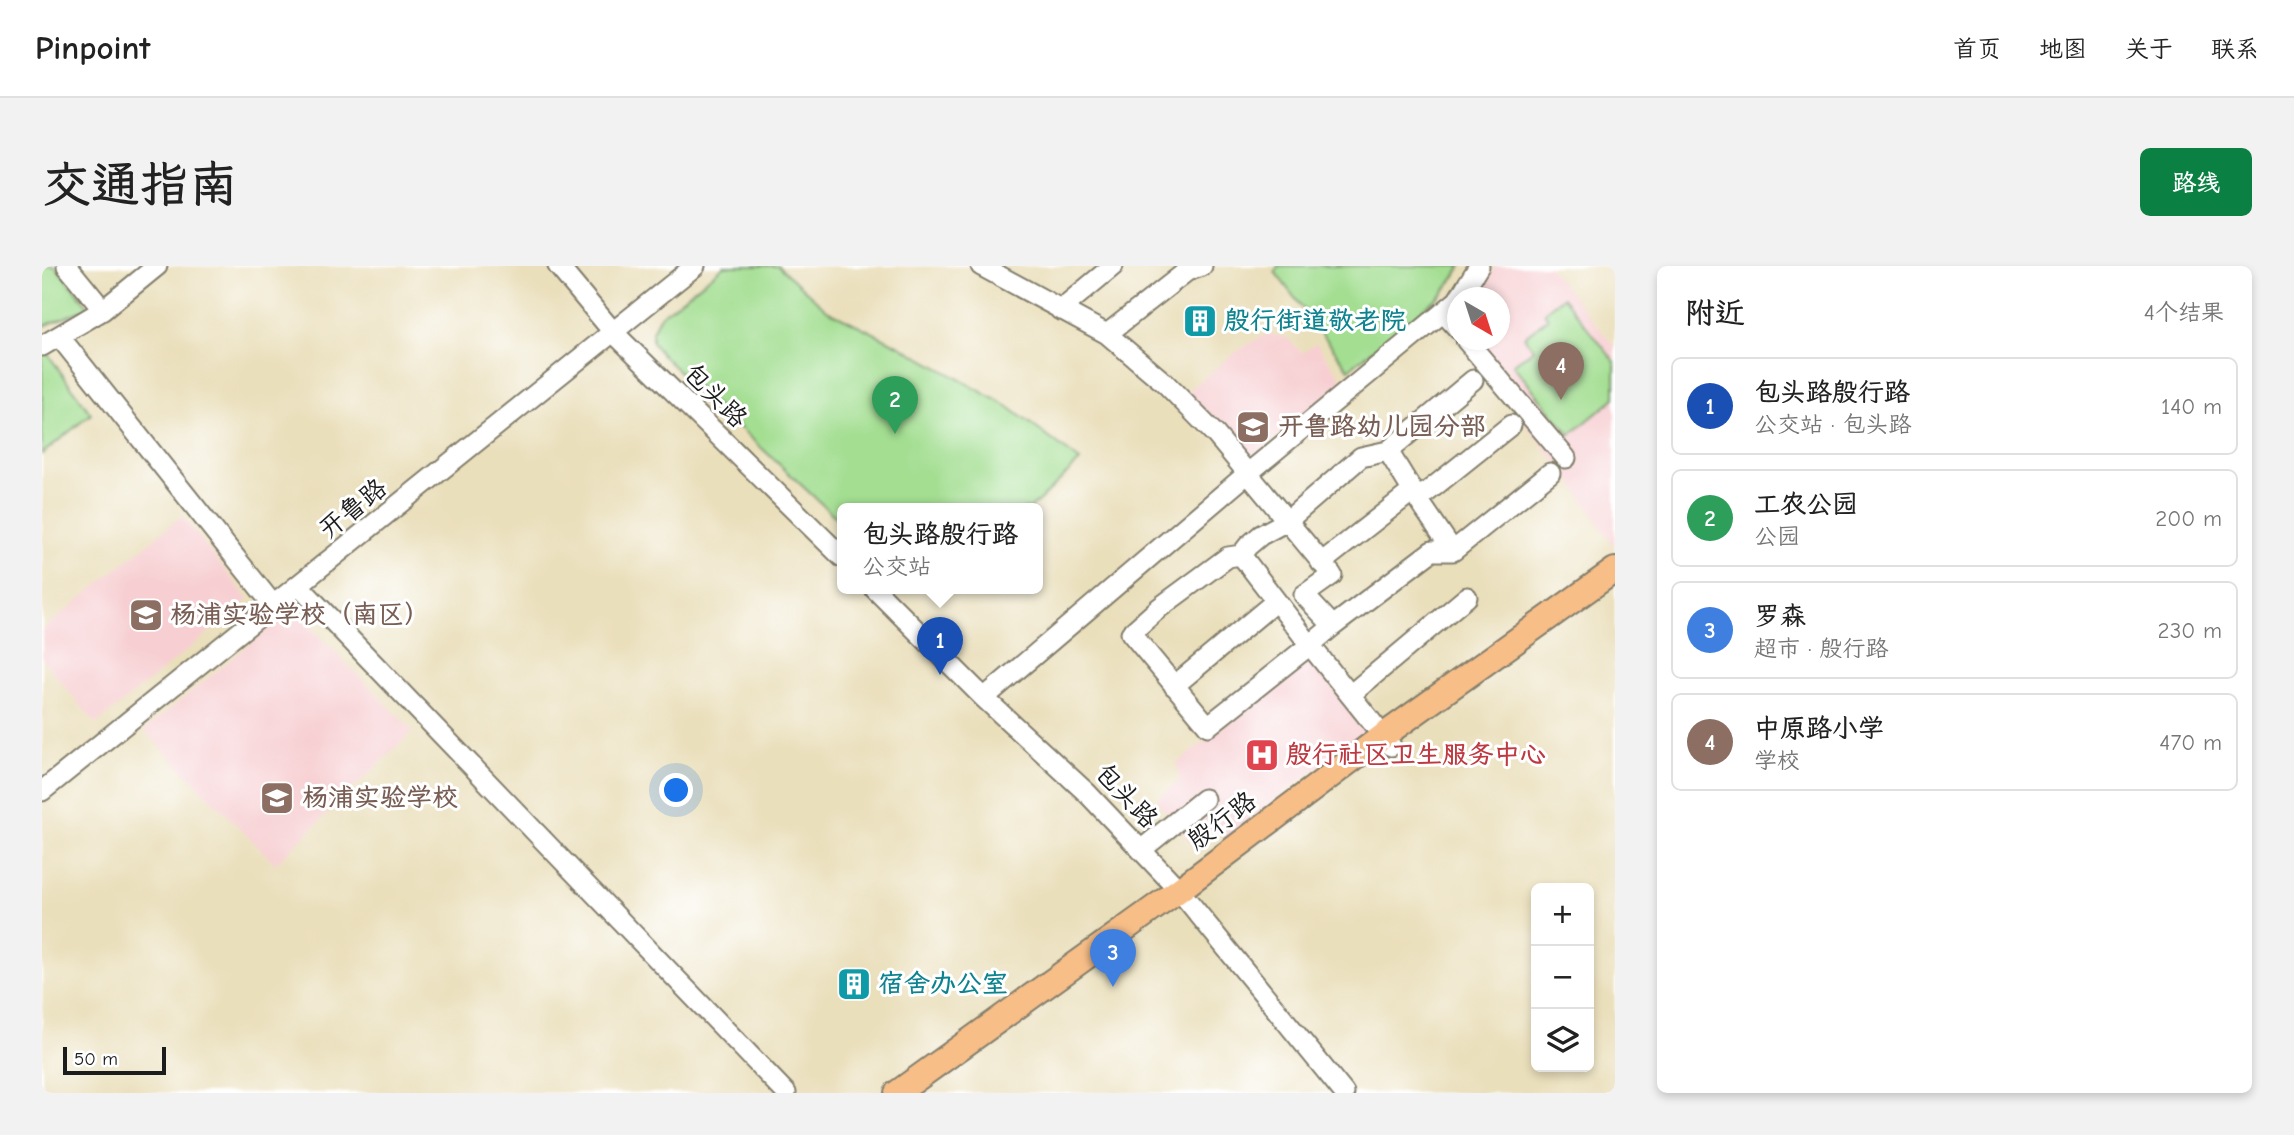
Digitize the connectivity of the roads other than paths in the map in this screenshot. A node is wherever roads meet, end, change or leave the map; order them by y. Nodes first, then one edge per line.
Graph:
1 (68, 266) edge
2 (157, 266) edge
3 (558, 266) edge
4 (695, 266) edge
5 (981, 266) edge
6 (1113, 266) edge
7 (1202, 266) edge
8 (1479, 266) edge
9 (1464, 287) edge
10 (1447, 308) edge
11 (103, 310) junction
12 (1060, 310) junction
13 (614, 332) junction
14 (1107, 334) junction
15 (60, 336) junction
16 (42, 346) edge
17 (1474, 350) edge
18 (1473, 380) dead end
19 (1511, 425) dead end
20 (1388, 451) junction
21 (1566, 458) dead end
22 (1550, 473) dead end
23 (1247, 474) junction
24 (1415, 495) junction
25 (1287, 521) junction
26 (1453, 551) junction
27 (837, 552) edge
28 (1241, 555) junction
29 (1321, 563) junction
30 (1615, 570) edge
31 (1615, 584) edge
32 (299, 586) junction
33 (880, 594) edge
34 (1466, 597) dead end
35 (1276, 601) junction
36 (274, 606) junction
37 (1333, 626) junction
38 (1310, 645) junction
39 (1174, 686) junction
40 (1350, 695) junction
41 (984, 698) junction
42 (1373, 743) junction
43 (42, 791) edge
44 (1204, 799) dead end
45 (1141, 849) junction
46 (1184, 895) junction
47 (786, 1093) edge
48 (897, 1093) edge
49 (920, 1093) edge
50 (1344, 1093) edge

1 - 11 street
2 - 11 street
3 - 13 street, 包头路
4 - 13 street, 开鲁路
5 - 12 street
6 - 12 street
7 - 14 street
8 - 9 street
10 - 23 street
11 - 15 street
12 - 14 street
13 - 27 street, 包头路
13 - 32 street, 开鲁路
14 - 23 street
15 - 16 street
15 - 36 street
17 - 21 street
18 - 20 street
19 - 24 street
20 - 24 street
20 - 25 street
22 - 26 street
23 - 25 street
23 - 41 street
24 - 26 street
24 - 29 street
25 - 28 street
25 - 29 street
26 - 37 street
28 - 35 street
28 - 39 street
29 - 37 street
30 - 42 main road, 殷行路
31 - 42 main road, 殷行路
32 - 36 street, 开鲁路
32 - 47 street
33 - 41 street, 包头路
34 - 40 street
35 - 38 street
35 - 39 street
36 - 43 street, 开鲁路
37 - 38 street
38 - 39 street
38 - 40 street
40 - 42 street
41 - 45 street, 包头路
42 - 46 main road, 殷行路
44 - 45 street
45 - 46 street, 包头路
46 - 48 main road, 殷行路
46 - 49 main road, 殷行路
46 - 50 street, 包头路

